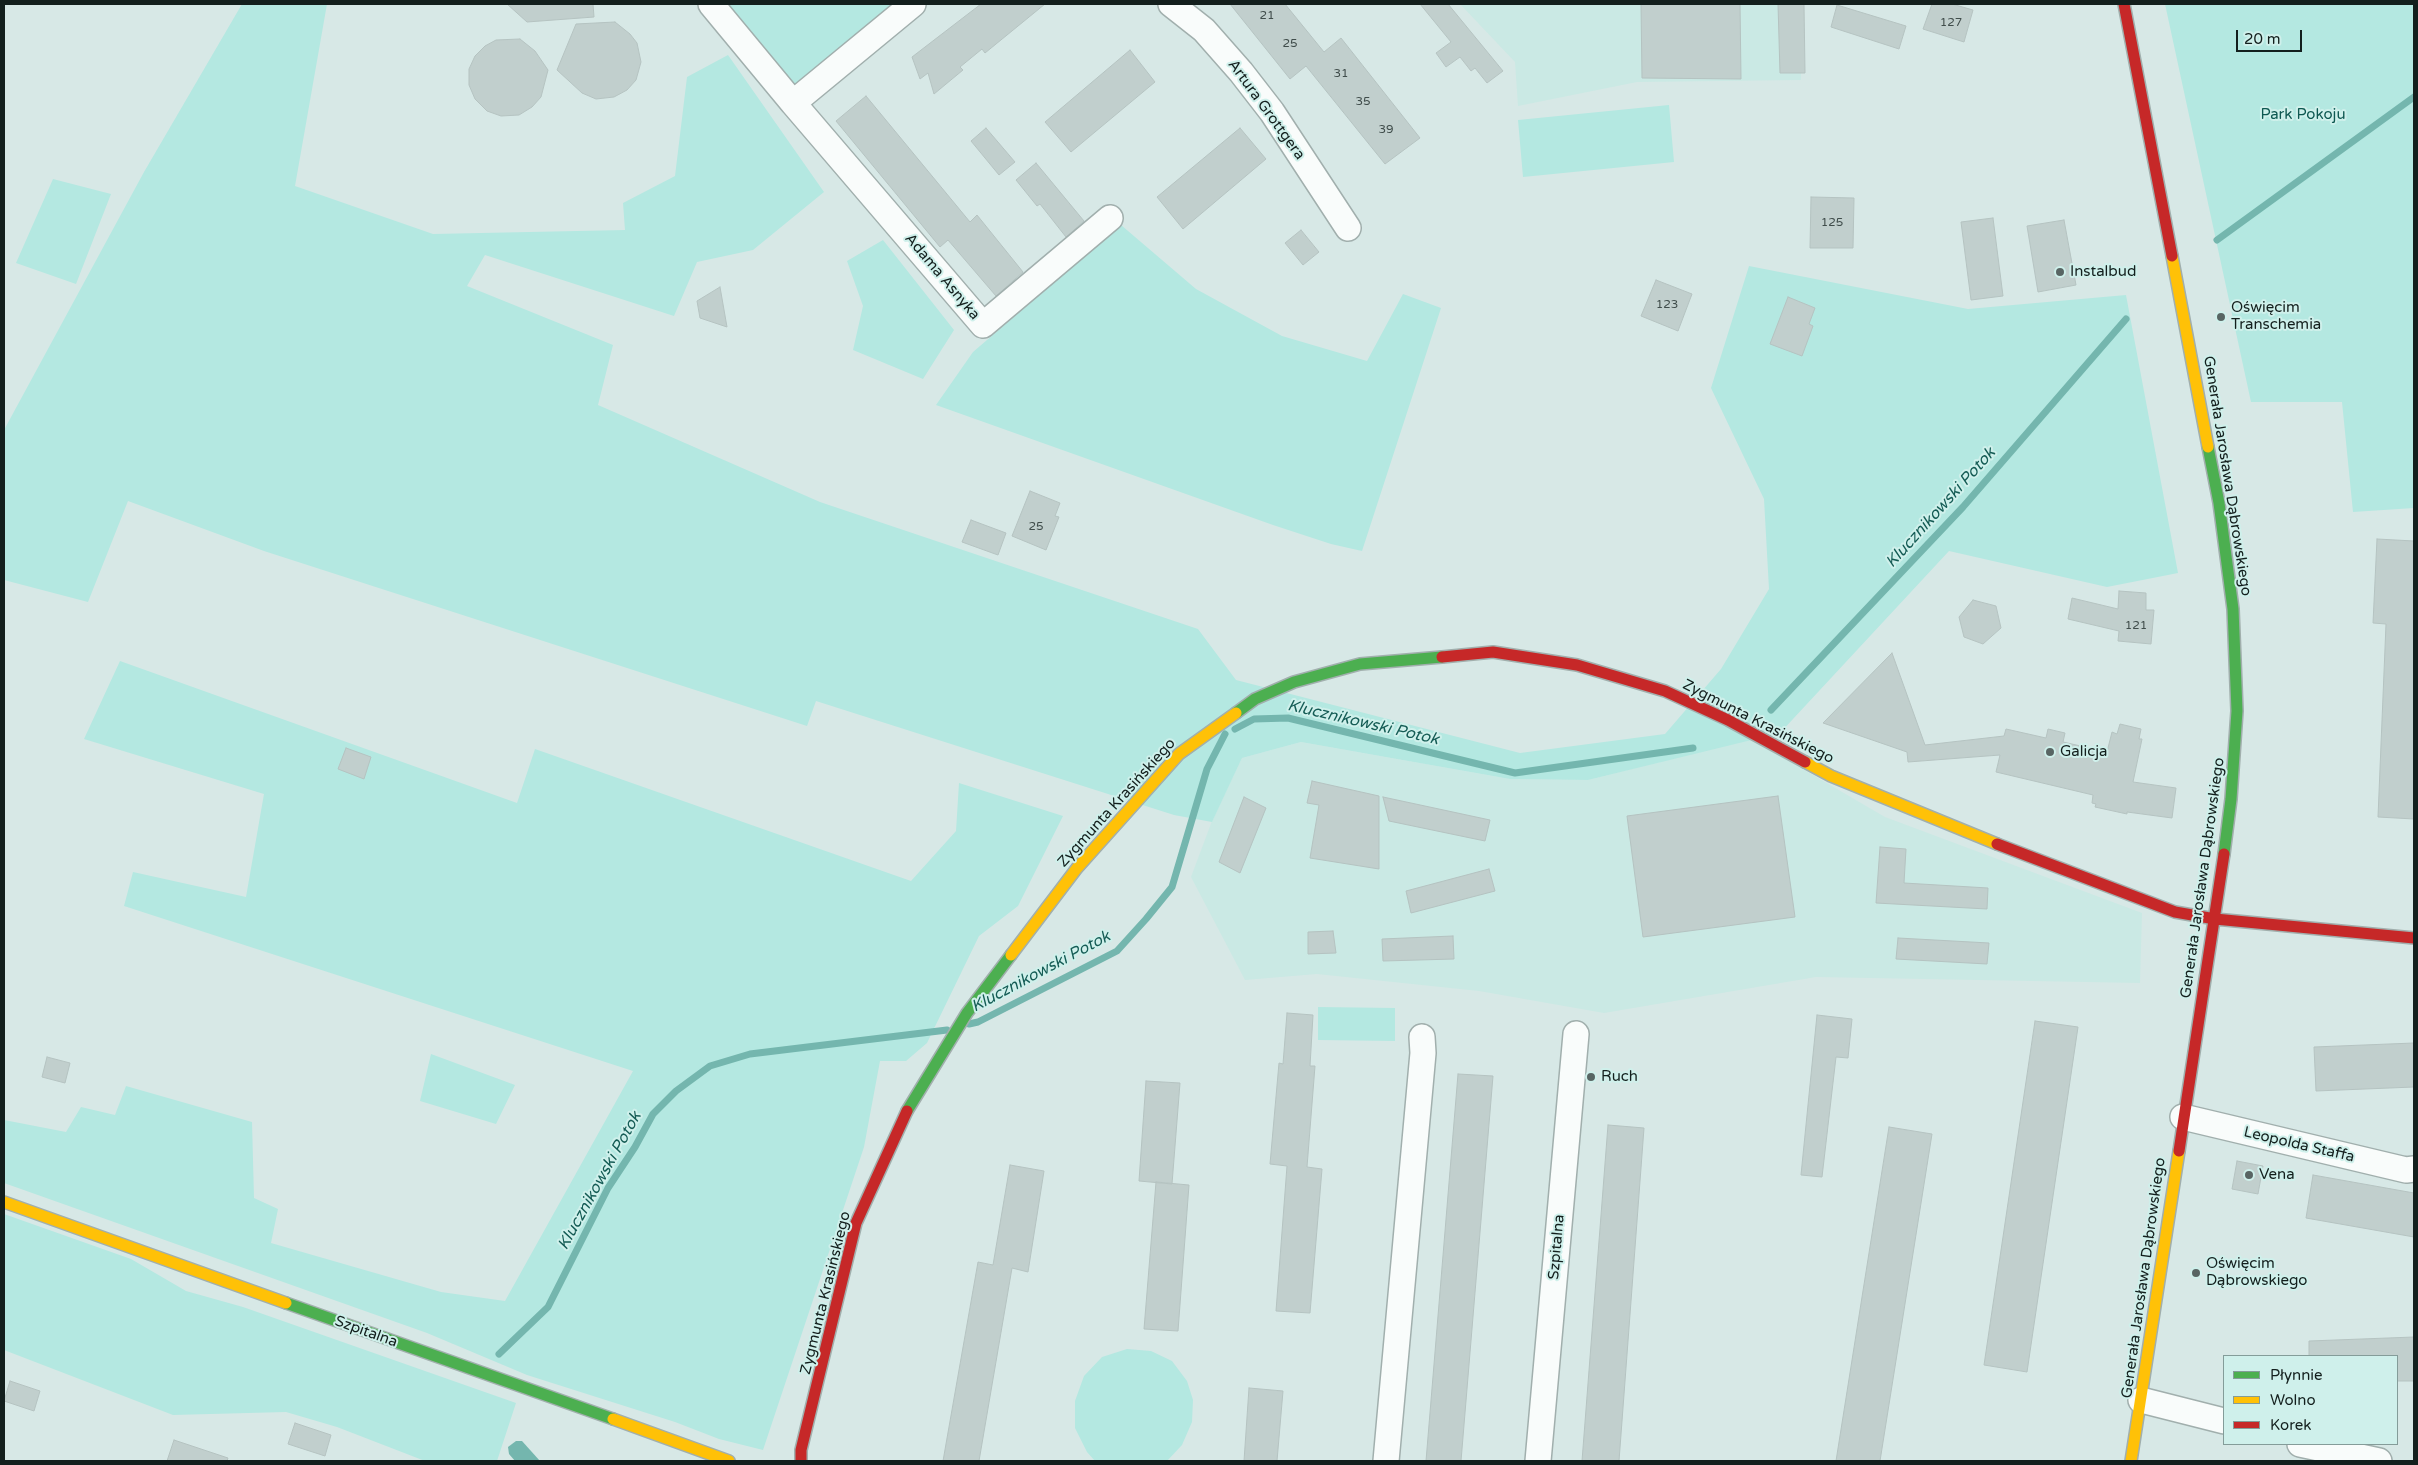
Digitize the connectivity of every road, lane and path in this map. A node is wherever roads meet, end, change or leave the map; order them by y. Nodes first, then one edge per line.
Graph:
1 (712, 4) edge
2 (913, 4) edge
3 (1171, 4) edge
4 (2124, 4) edge
5 (794, 103) junction
6 (1110, 218) dead end
7 (1348, 228) dead end
8 (2215, 919) junction
9 (2414, 938) edge
10 (1576, 1034) dead end
11 (1422, 1037) dead end
12 (2183, 1117) junction
13 (2414, 1169) edge
14 (4, 1202) edge
15 (2141, 1400) junction
16 (2223, 1421) edge
17 (2305, 1445) edge
18 (728, 1461) edge
19 (801, 1461) edge
20 (1386, 1461) edge
21 (1538, 1461) edge
22 (2131, 1461) edge
23 (2379, 1461) edge

1 - 5 street
2 - 5 street
3 - 7 street, Artura Grottgera
4 - 8 street, Generała Jarosława Dąbrowskiego
5 - 6 street, Adama Asnyka
8 - 9 street, Zygmunta Krasińskiego
8 - 12 street, Generała Jarosława Dąbrowskiego
8 - 19 street, Zygmunta Krasińskiego
10 - 21 street, Szpitalna
11 - 20 street
12 - 13 street, Leopolda Staffa
12 - 15 street, Generała Jarosława Dąbrowskiego
14 - 18 street, Szpitalna
15 - 16 street
15 - 22 street, Generała Jarosława Dąbrowskiego
17 - 23 street

